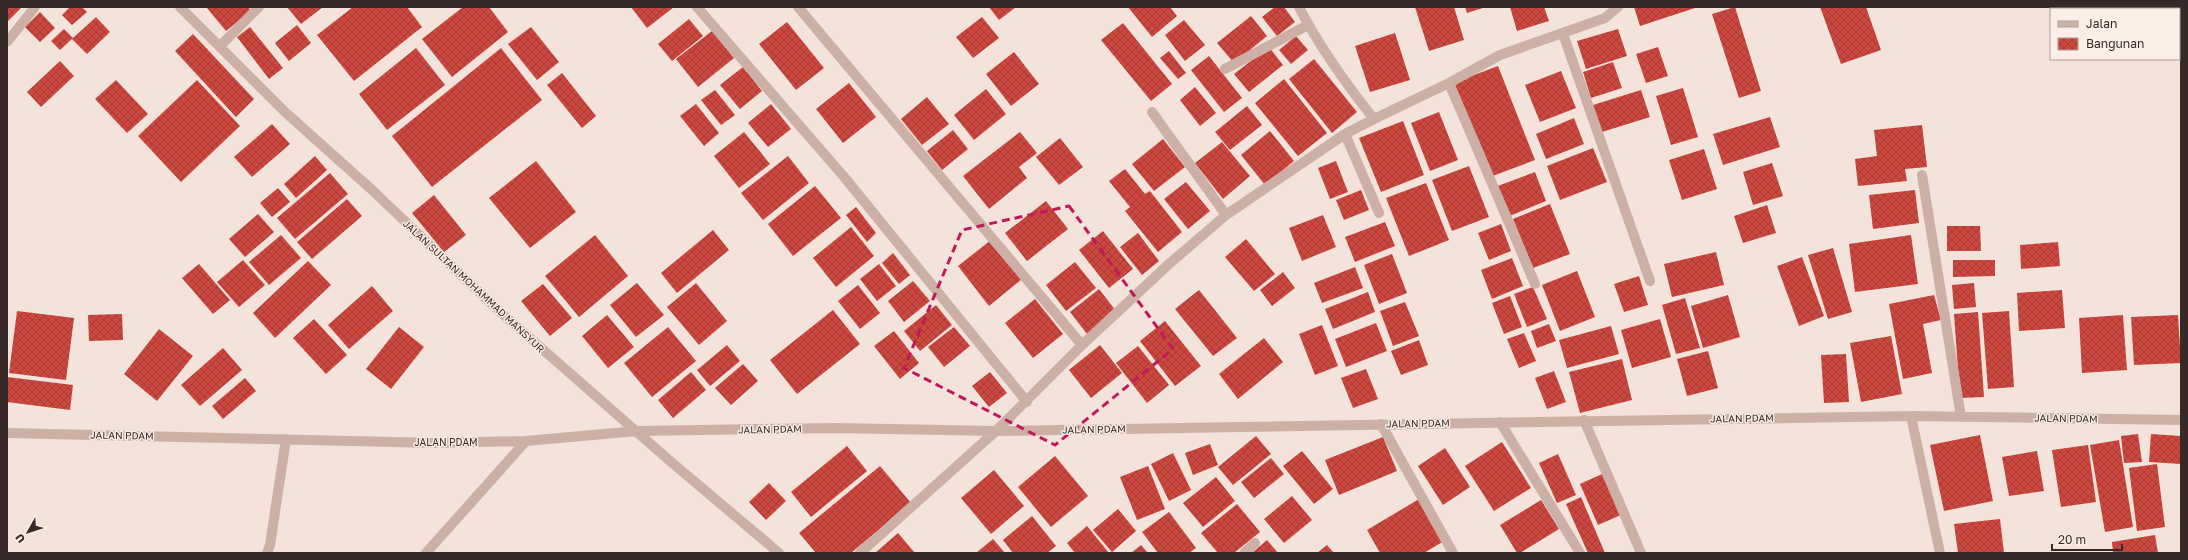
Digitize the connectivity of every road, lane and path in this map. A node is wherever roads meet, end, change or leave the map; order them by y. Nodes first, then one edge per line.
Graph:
1 (35, 7) edge
2 (180, 7) edge
3 (259, 7) edge
4 (698, 7) edge
5 (798, 7) edge
6 (1299, 7) edge
7 (1618, 7) edge
8 (1308, 25) junction
9 (1563, 34) junction
10 (7, 42) edge
11 (217, 43) junction
12 (1225, 69) dead end
13 (1449, 83) junction
14 (1152, 112) dead end
15 (1374, 119) junction
16 (1346, 134) junction
17 (1922, 175) dead end
18 (1379, 213) dead end
19 (1226, 215) junction
20 (1650, 281) dead end
21 (1535, 284) dead end
22 (1082, 345) junction
23 (1026, 402) junction
24 (1911, 416) junction
25 (1961, 417) junction
26 (1584, 420) junction
27 (2181, 420) edge
28 (1500, 422) junction
29 (1380, 424) junction
30 (637, 431) junction
31 (996, 431) junction
32 (7, 433) edge
33 (286, 439) junction
34 (526, 441) junction
35 (1255, 543) dead end
36 (267, 553) edge
37 (426, 553) edge
38 (779, 553) edge
39 (860, 553) edge
40 (1244, 553) edge
41 (1453, 553) edge
42 (1580, 553) edge
43 (1642, 553) edge
44 (1940, 553) edge

1 - 10 street
2 - 11 street, JALAN SULTAN MOHAMMAD MANSYUR
3 - 11 street
4 - 23 street
5 - 22 street
6 - 8 street
7 - 9 street
8 - 12 street
8 - 15 street
9 - 13 street
9 - 20 street
11 - 30 street, JALAN SULTAN MOHAMMAD MANSYUR
13 - 15 street
13 - 21 street
14 - 19 street
15 - 16 street
16 - 18 street
16 - 19 street
17 - 25 street
19 - 22 street
22 - 23 street
23 - 31 street
24 - 25 street, JALAN PDAM
24 - 26 street, JALAN PDAM
24 - 44 street
25 - 27 street, JALAN PDAM
26 - 28 street, JALAN PDAM
26 - 43 street
28 - 29 street, JALAN PDAM
28 - 42 street
29 - 31 street, JALAN PDAM
29 - 41 street
30 - 31 street, JALAN PDAM
30 - 34 street, JALAN PDAM
30 - 38 street, JALAN SULTAN MOHAMMAD MANSYUR
31 - 39 street
32 - 33 street, JALAN PDAM
33 - 34 street, JALAN PDAM
33 - 36 street
34 - 37 street
35 - 40 street

